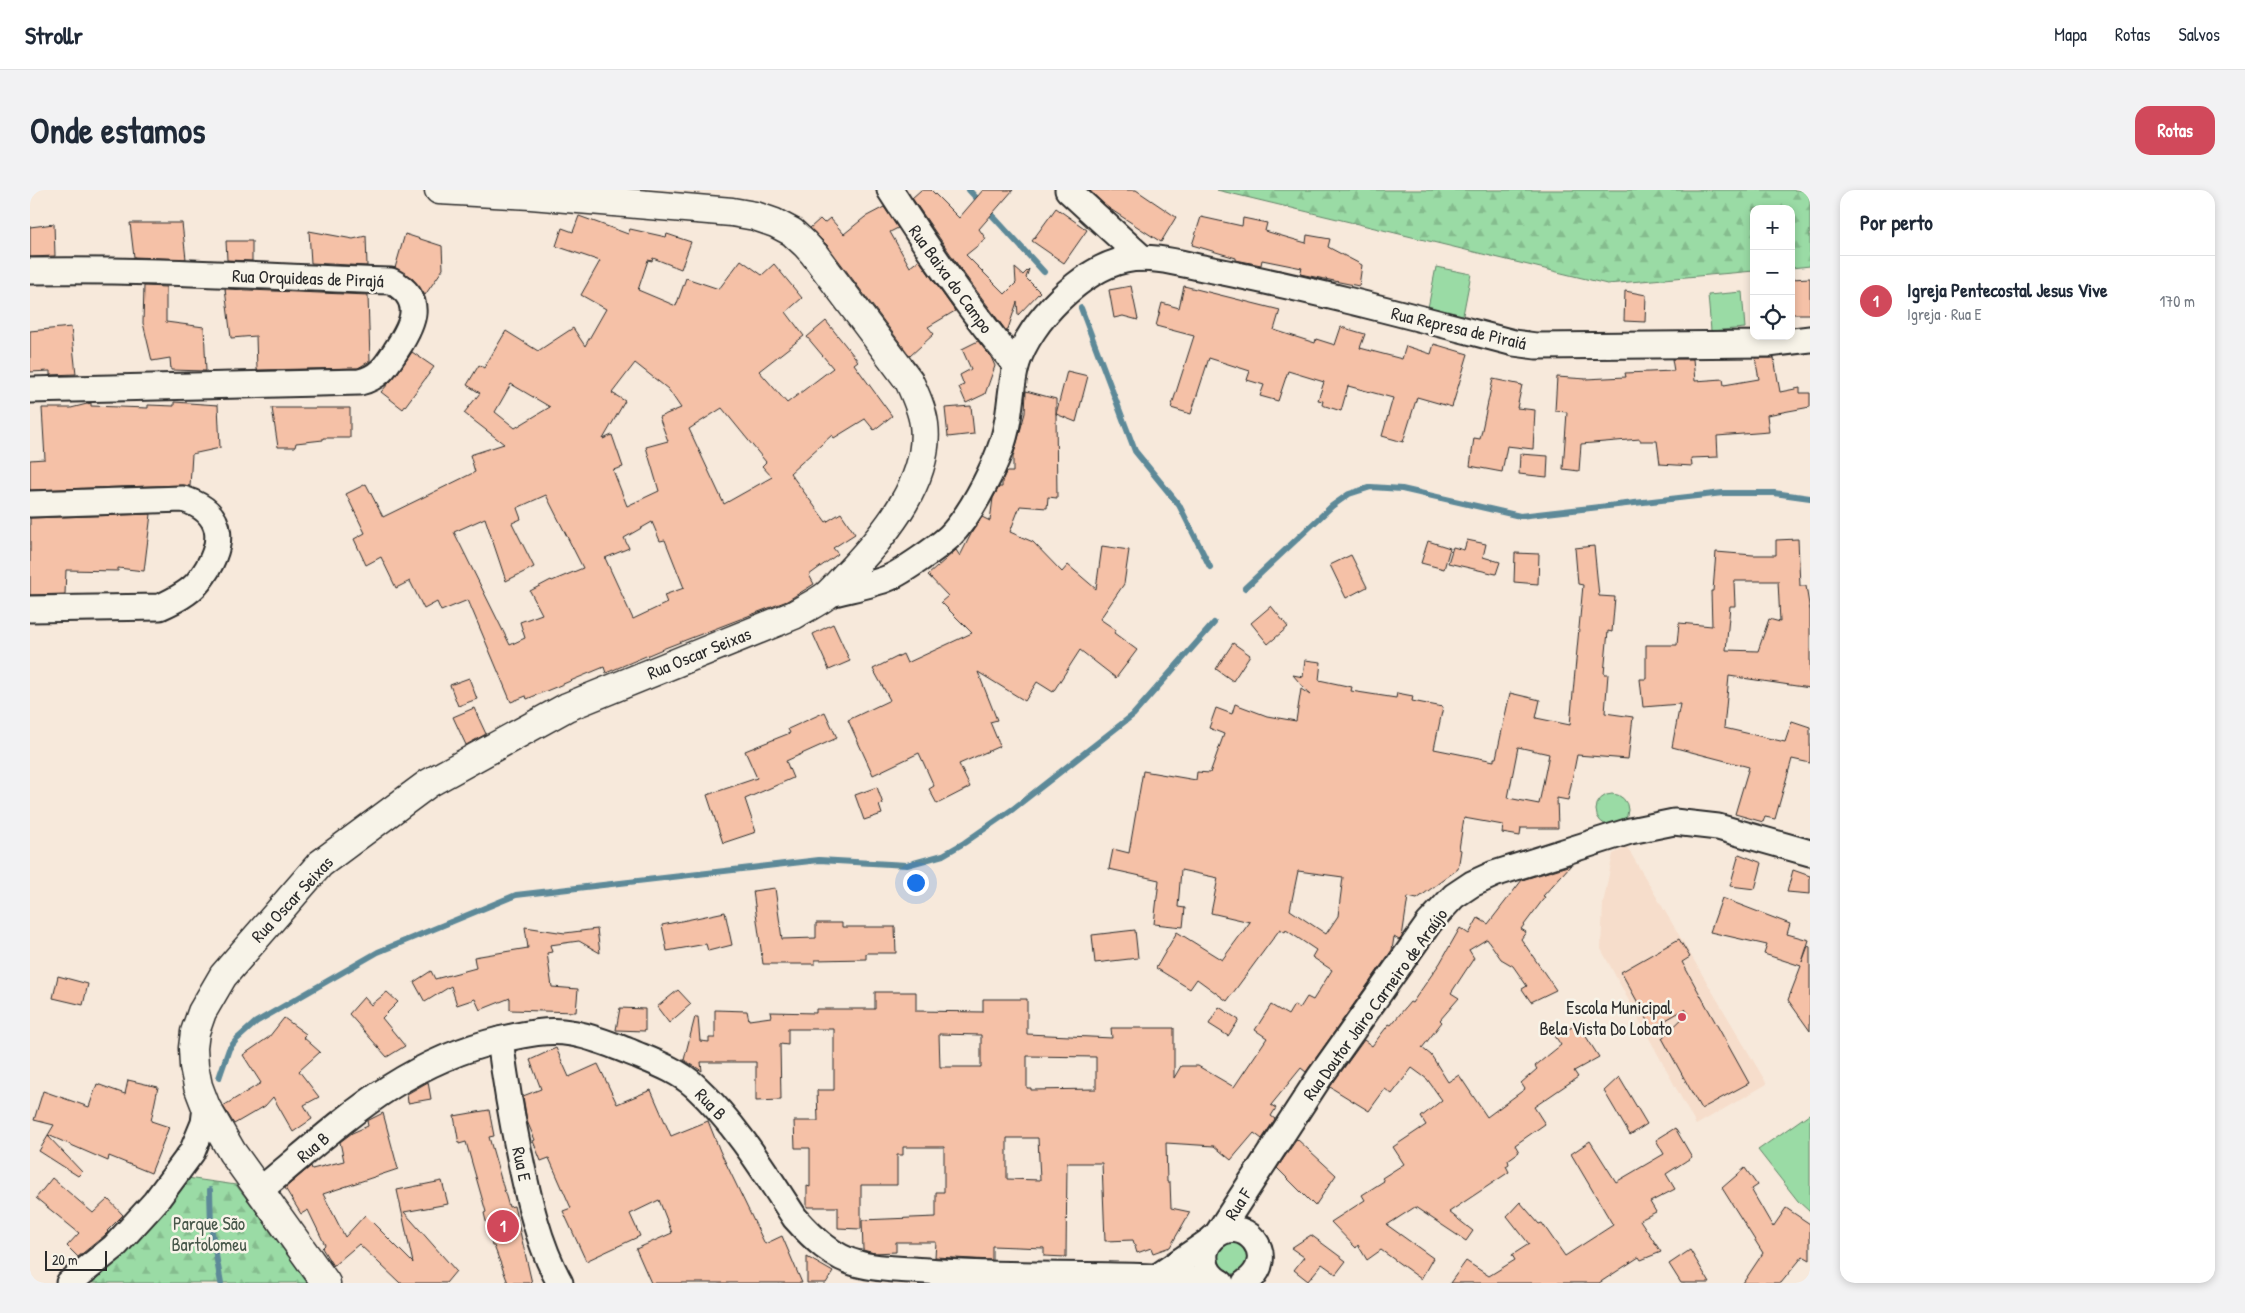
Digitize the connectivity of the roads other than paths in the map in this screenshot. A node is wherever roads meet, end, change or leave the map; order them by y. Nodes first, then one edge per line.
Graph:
1 (439, 190) edge
2 (890, 190) edge
3 (1068, 190) edge
4 (1142, 258) junction
5 (30, 271) edge
6 (1810, 339) edge
7 (1016, 365) junction
8 (30, 390) edge
9 (30, 504) edge
10 (826, 595) junction
11 (30, 609) edge
12 (1810, 853) edge
13 (500, 1040) junction
14 (206, 1107) junction
15 (192, 1152) junction
16 (232, 1152) junction
17 (1257, 1174) junction
18 (259, 1191) junction
19 (1215, 1237) junction
20 (1260, 1251) junction
21 (1157, 1277) junction
22 (69, 1283) edge
23 (326, 1283) edge
24 (560, 1283) edge
25 (1220, 1283) edge
26 (1245, 1283) edge
27 (1274, 1283) edge

1 - 10 main road, Rua Oscar Seixas
2 - 7 street, Rua Baixa do Campo
3 - 4 street
4 - 6 street, Rua Represa de Piraiá
4 - 7 street, Rua Represa de Piraiá
5 - 8 street, Rua Orquideas de Pirajá
7 - 10 street, Rua Represa de Piraiá
9 - 11 street
10 - 14 main road, Rua Oscar Seixas
12 - 17 street, Rua Doutor Jairo Carneiro de Araújo
13 - 18 street, Rua B
13 - 21 street, Rua B
13 - 24 street, Rua E
14 - 15 street
14 - 16 main road, Rua Oscar Seixas
15 - 16 street
15 - 22 street
16 - 18 main road, Rua Oscar Seixas
17 - 19 street, Rua F
17 - 20 street
18 - 23 main road, Rua Oscar Seixas
19 - 20 street
19 - 21 street
19 - 25 street
20 - 26 street
20 - 27 street
21 - 25 street, Rua B

